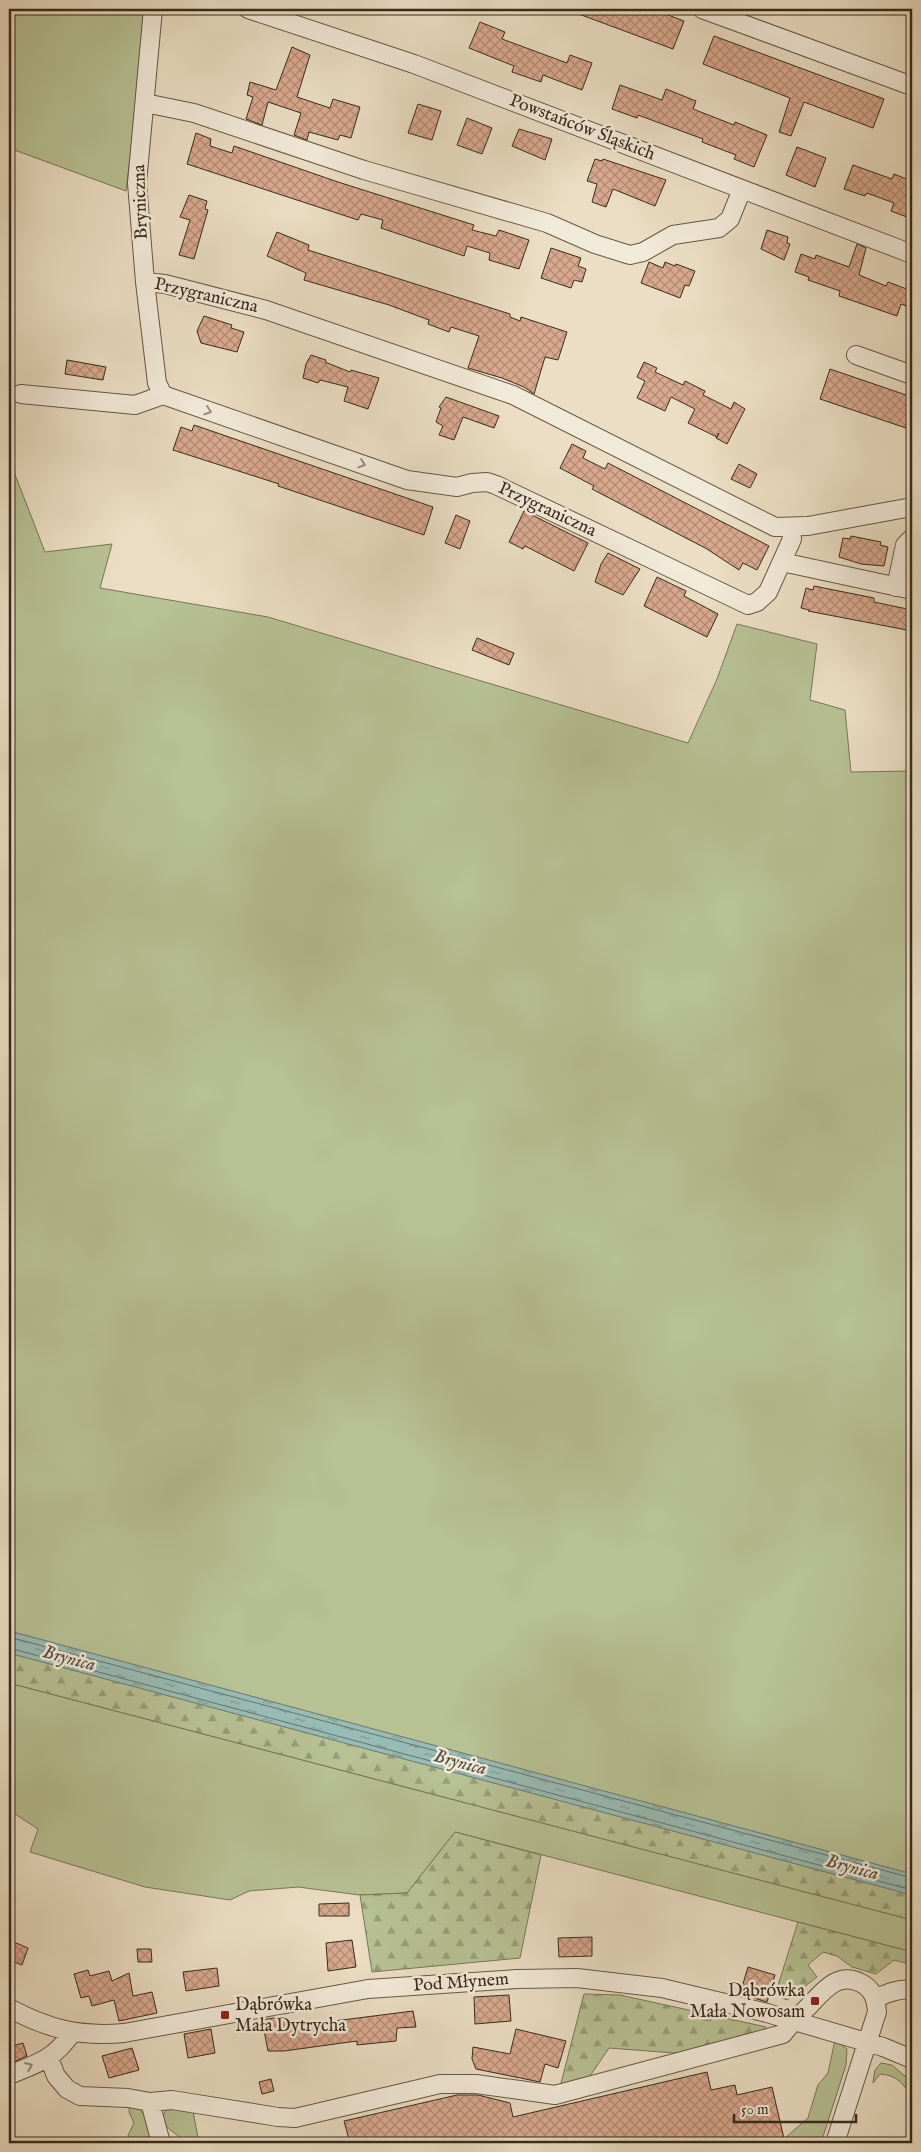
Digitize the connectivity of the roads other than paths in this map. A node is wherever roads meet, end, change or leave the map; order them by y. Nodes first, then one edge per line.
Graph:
1 (153, 9) edge
2 (248, 9) edge
3 (702, 9) edge
4 (912, 86) edge
5 (145, 103) junction
6 (742, 189) junction
7 (912, 254) edge
8 (145, 282) junction
9 (856, 355) dead end
10 (912, 375) edge
11 (21, 394) dead end
12 (163, 395) junction
13 (912, 507) edge
14 (791, 528) junction
15 (912, 538) edge
16 (782, 562) junction
17 (904, 589) edge
18 (912, 1990) edge
19 (876, 1998) junction
20 (9, 2008) edge
21 (793, 2021) junction
22 (72, 2033) junction
23 (867, 2042) junction
24 (49, 2058) junction
25 (912, 2059) edge
26 (9, 2075) edge
27 (150, 2102) junction
28 (161, 2143) edge
29 (835, 2143) edge

1 - 5 street, Bryniczna
2 - 6 street, Powstańców Śląskich
3 - 4 street
5 - 6 street
5 - 8 street, Bryniczna
6 - 7 street, Powstańców Śląskich
8 - 12 street, Bryniczna
8 - 14 street, Przygraniczna
9 - 10 street
11 - 12 street
12 -> 16 street, Przygraniczna
13 - 14 street, Przygraniczna
14 - 16 street, Przygraniczna
15 - 17 street
16 - 17 street
18 - 19 street
19 - 21 street
19 - 23 street
20 - 22 street, Pod Młynem
21 - 22 street, Pod Młynem
21 - 23 street, Pod Młynem
21 - 27 street
22 - 24 street
23 - 25 street, Pod Młynem
23 - 29 street
26 -> 24 street
24 - 27 street
27 - 28 street

